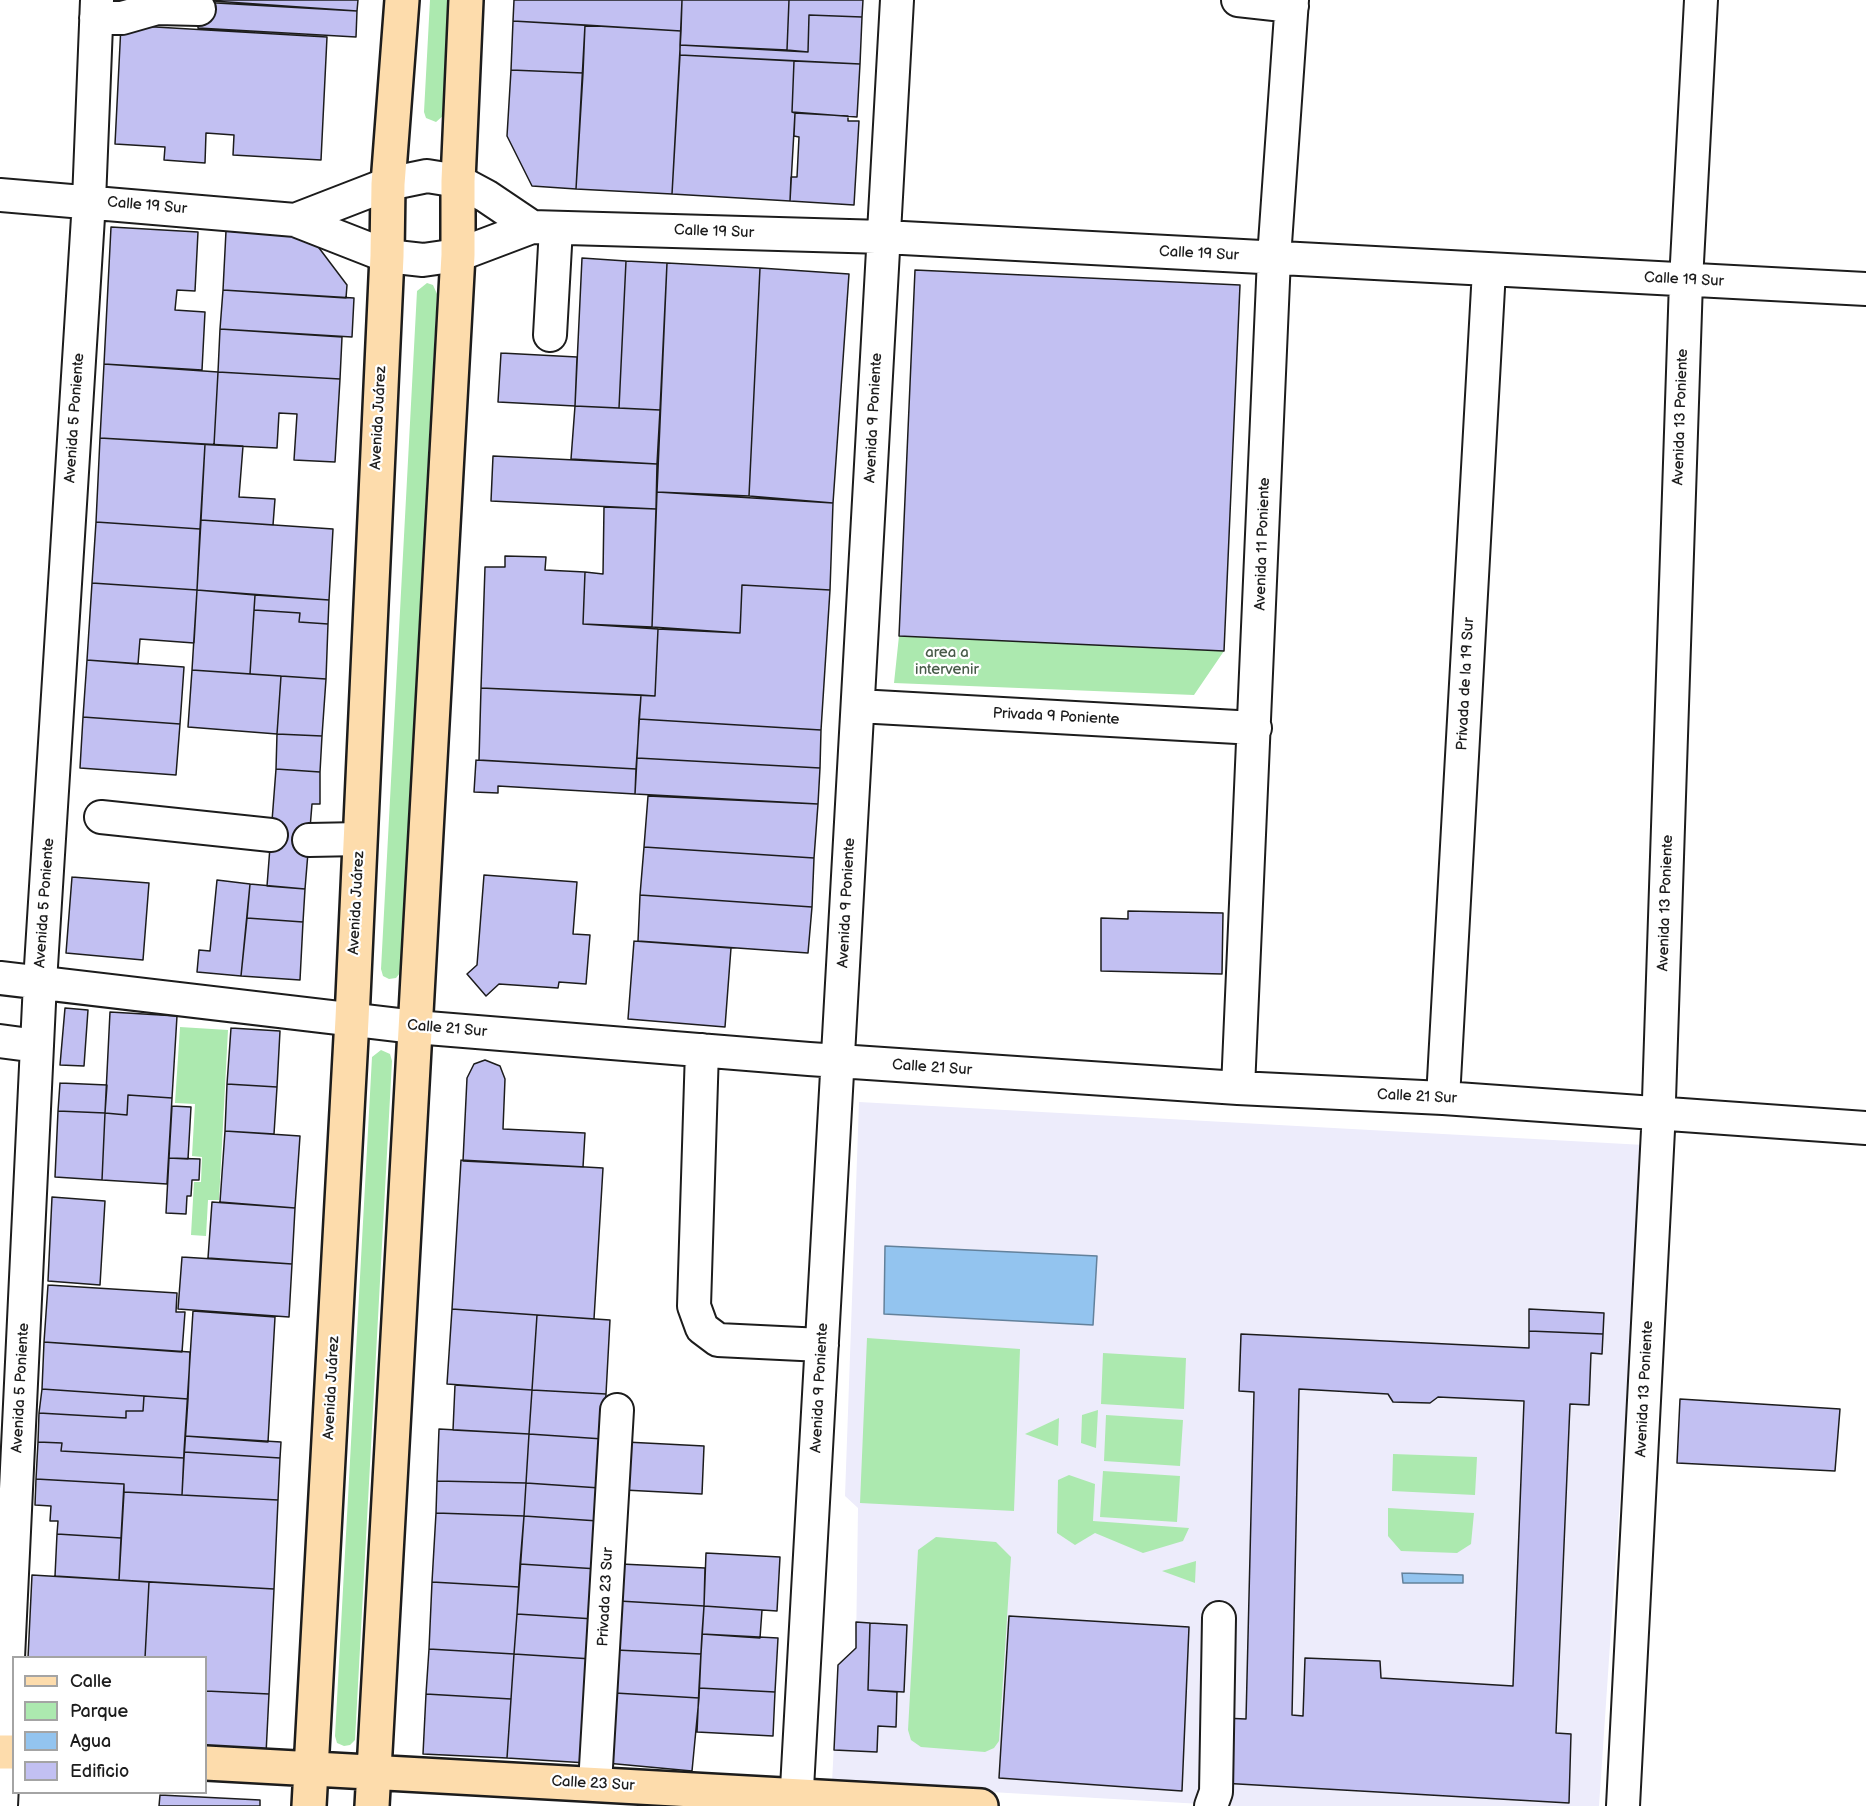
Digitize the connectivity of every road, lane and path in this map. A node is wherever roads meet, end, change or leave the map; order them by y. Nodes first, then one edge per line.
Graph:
1 (402, 0) edge
2 (466, 0) edge
3 (897, 0) edge
4 (1238, 0) edge
5 (1701, 0) edge
6 (1292, 3) edge
7 (157, 4) edge
8 (97, 9) edge
9 (199, 9) dead end
10 (458, 181) junction
11 (388, 184) junction
12 (0, 195) edge
13 (89, 201) junction
14 (294, 220) junction
15 (544, 228) junction
16 (884, 237) junction
17 (458, 255) junction
18 (387, 256) junction
19 (1274, 258) junction
20 (1489, 270) junction
21 (1686, 281) junction
22 (1866, 289) edge
23 (550, 335) dead end
24 (858, 706) junction
25 (1255, 728) junction
26 (101, 817) dead end
27 (271, 835) dead end
28 (360, 839) junction
29 (309, 840) dead end
30 (0, 978) edge
31 (40, 982) junction
32 (352, 1019) junction
33 (415, 1027) junction
34 (0, 1041) edge
35 (37, 1046) junction
36 (702, 1050) junction
37 (838, 1062) junction
38 (1238, 1088) junction
39 (1443, 1098) junction
40 (1659, 1114) junction
41 (1866, 1128) edge
42 (822, 1345) junction
43 (617, 1410) dead end
44 (1219, 1618) dead end
45 (6, 1752) edge
46 (207, 1763) edge
47 (311, 1768) junction
48 (374, 1772) junction
49 (595, 1784) junction
50 (797, 1800) edge
51 (1, 1806) edge
52 (309, 1806) edge
53 (372, 1806) edge
54 (981, 1806) edge
55 (1211, 1806) edge
56 (1623, 1806) edge

1 - 11 main road, Avenida Juárez
2 - 10 main road
3 - 16 street, Avenida 9 Poniente
4 - 6 street
5 - 21 street, Avenida 13 Poniente
6 - 19 street, Avenida 11 Poniente
7 - 8 street
7 - 9 street
8 - 13 street, Avenida 5 Poniente
10 - 11 street, Calle 19 Sur
10 - 15 street, Calle 19 Sur
10 - 17 main road
11 - 14 street, Calle 19 Sur
11 - 18 main road, Avenida Juárez
12 - 13 street, Calle 19 Sur
13 - 14 street, Calle 19 Sur
13 - 31 street, Avenida 5 Poniente
14 - 18 street, Calle 19 Sur
15 - 16 street, Calle 19 Sur
15 - 17 street, Calle 19 Sur
15 - 23 street
16 - 19 street, Calle 19 Sur
16 - 24 street, Avenida 9 Poniente
17 - 18 street, Calle 19 Sur
17 - 33 main road
18 - 28 main road, Avenida Juárez
19 - 20 street, Calle 19 Sur
19 - 25 street, Avenida 11 Poniente
20 - 21 street, Calle 19 Sur
20 - 39 street, Privada de la 19 Sur
21 - 22 street, Calle 19 Sur
21 - 40 street, Avenida 13 Poniente
24 - 25 street, Privada 9 Poniente
24 - 37 street, Avenida 9 Poniente
25 - 38 street, Avenida 11 Poniente
26 - 27 street
28 - 29 street
28 - 32 main road, Avenida Juárez
30 - 31 street, Calle 21 Sur
31 - 32 street, Calle 21 Sur
31 - 35 street, Avenida 5 Poniente
32 - 33 street, Calle 21 Sur
32 - 47 main road, Avenida Juárez
33 - 36 street, Calle 21 Sur
33 - 48 main road
34 - 35 street
35 - 45 street, Avenida 5 Poniente
36 - 37 street, Calle 21 Sur
36 - 42 street
37 - 38 street, Calle 21 Sur
37 - 42 street, Avenida 9 Poniente
38 - 39 street, Calle 21 Sur
39 - 40 street, Calle 21 Sur
40 - 41 street, Calle 21 Sur
40 - 56 street, Avenida 13 Poniente
42 - 50 street, Avenida 9 Poniente
43 - 49 street, Privada 23 Sur
44 - 55 street
45 - 51 street, Avenida 5 Poniente
46 - 47 main road, Calle 23 Sur
47 - 48 main road, Calle 23 Sur
47 - 52 main road, Avenida Juárez
48 - 49 main road, Calle 23 Sur
48 - 53 main road
49 - 50 main road, Calle 23 Sur
50 - 54 main road, Calle 23 Sur

